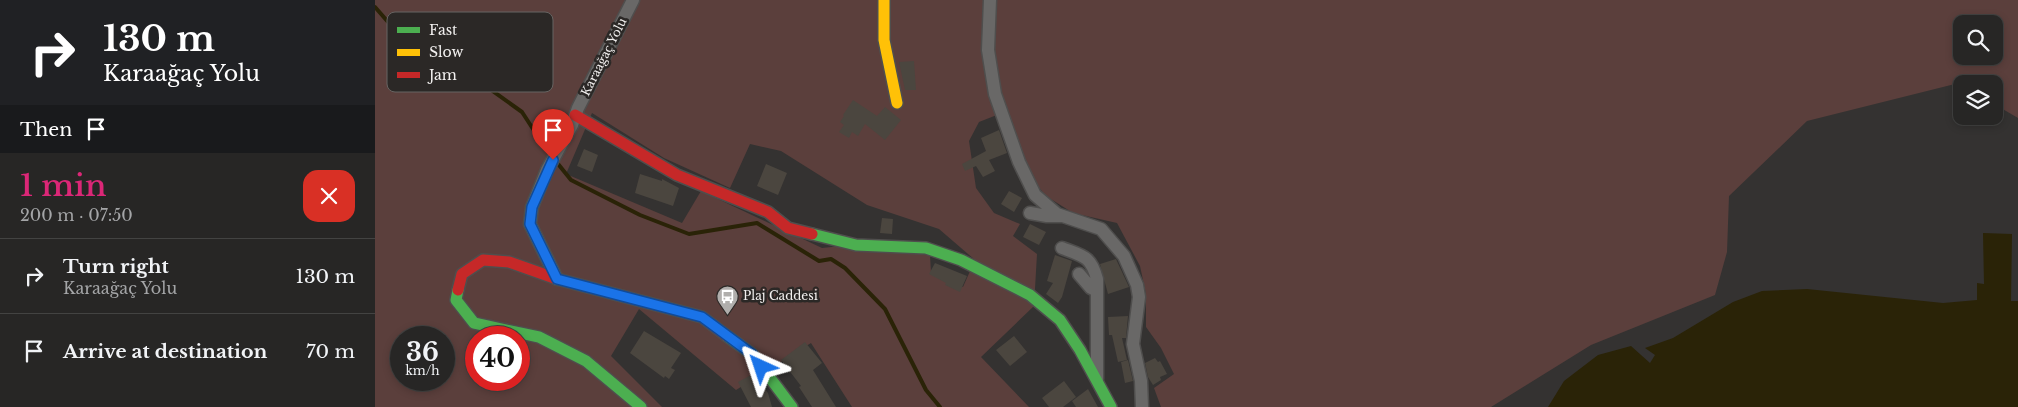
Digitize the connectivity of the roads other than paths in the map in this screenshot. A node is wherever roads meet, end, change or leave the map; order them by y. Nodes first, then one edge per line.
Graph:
1 (633, 0) edge
2 (884, 0) edge
3 (990, 0) edge
4 (897, 103) dead end
5 (573, 120) junction
6 (1030, 213) dead end
7 (1061, 216) junction
8 (1063, 248) dead end
9 (1079, 274) dead end
10 (557, 279) junction
11 (1097, 291) junction
12 (1097, 381) junction
13 (641, 407) edge
14 (791, 407) edge
15 (1111, 407) edge
16 (1142, 407) edge

1 - 5 street, Karaağaç Yolu
2 - 4 street
3 - 7 street
5 - 10 street, Karaağaç Yolu
5 - 12 street
6 - 7 street
7 - 16 street
8 - 11 street
9 - 11 street
10 - 13 street
10 - 14 street
11 - 12 street
12 - 15 street

